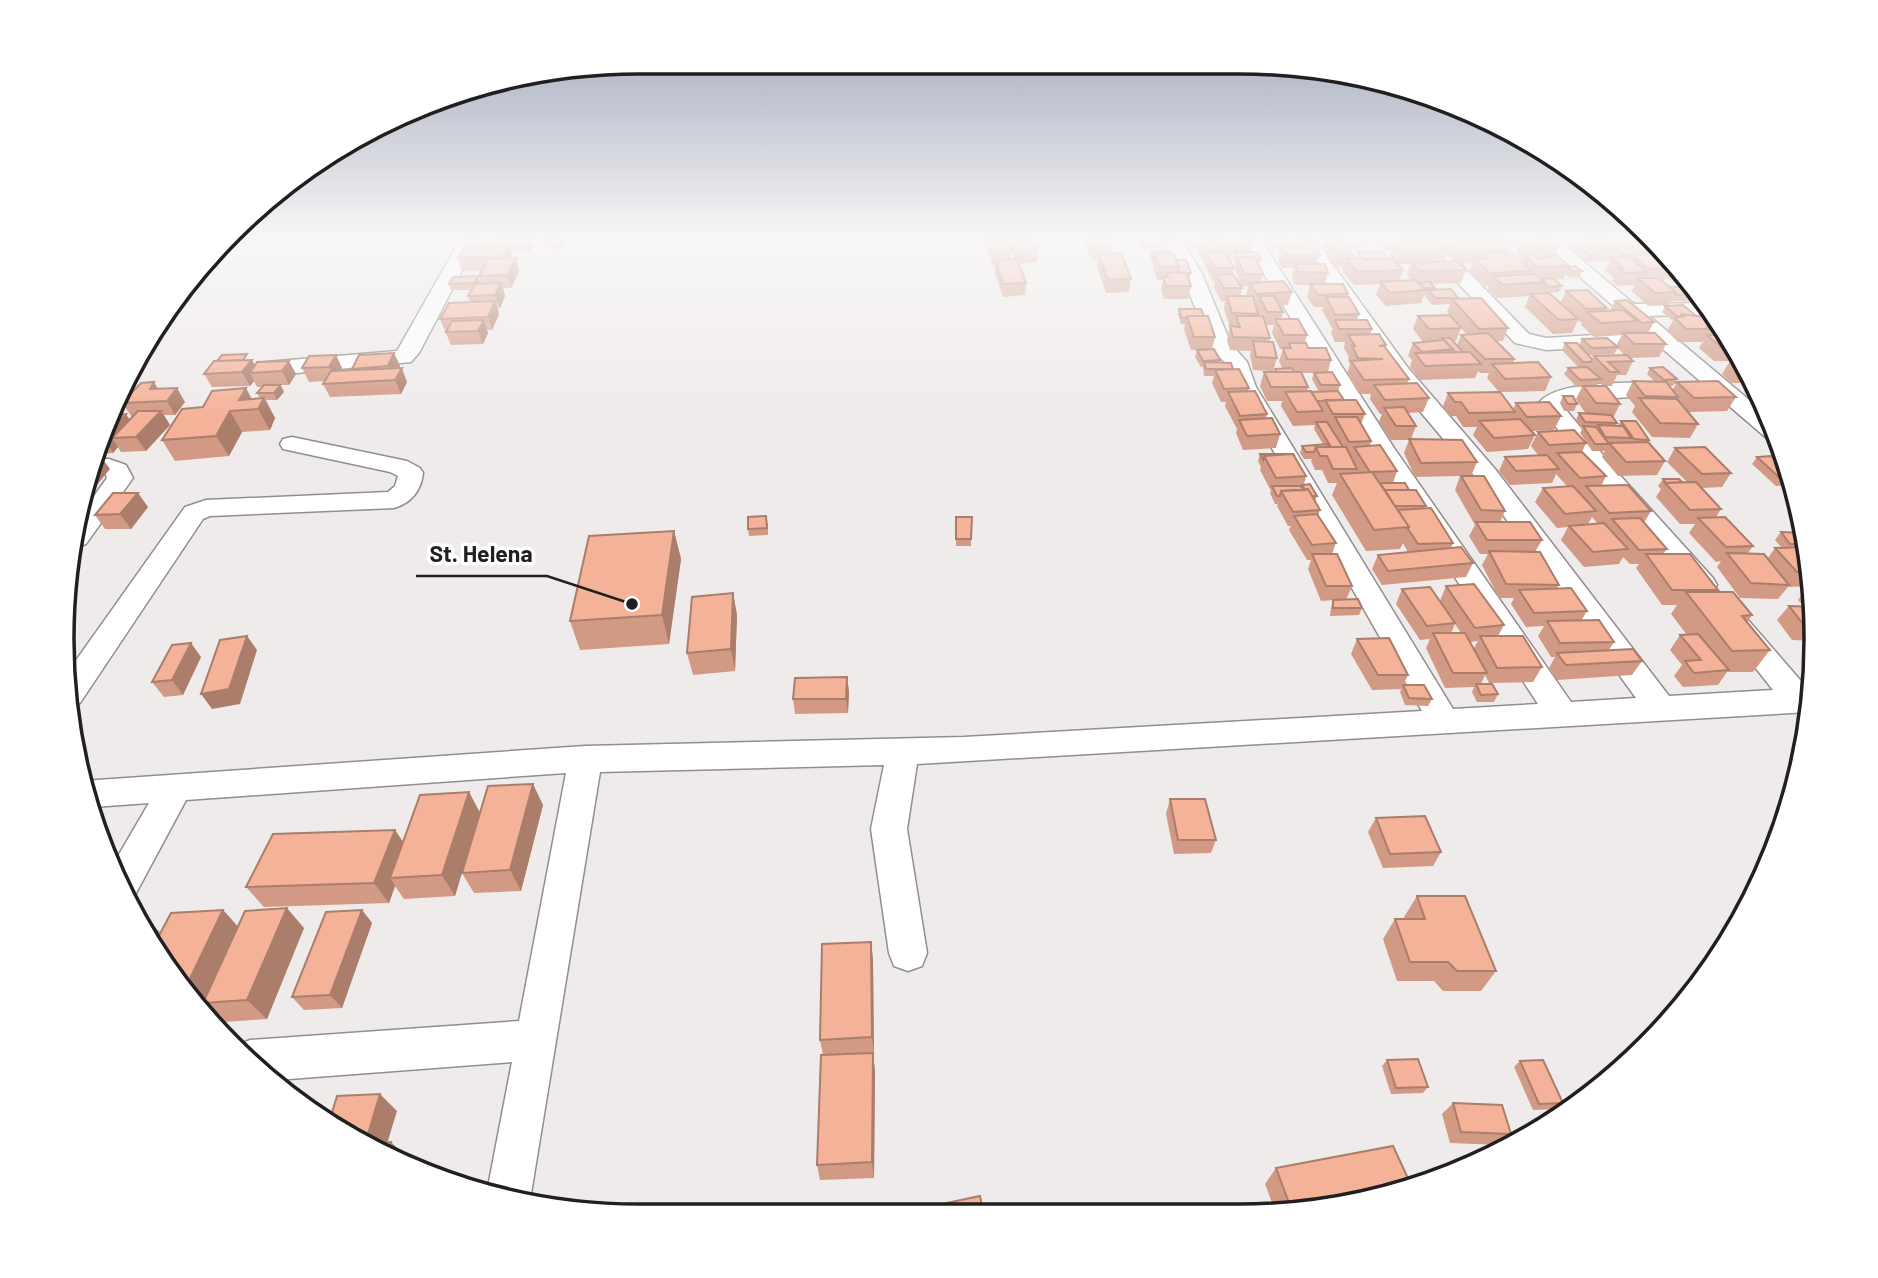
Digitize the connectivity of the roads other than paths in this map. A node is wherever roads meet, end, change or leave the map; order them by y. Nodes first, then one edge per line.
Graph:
1 (438, 300) edge
2 (1202, 300) edge
3 (1289, 300) edge
4 (1348, 300) edge
5 (1484, 300) edge
6 (1618, 300) edge
7 (1698, 309) edge
8 (1630, 310) junction
9 (1661, 338) junction
10 (266, 369) edge
11 (1726, 375) junction
12 (1754, 407) edge
13 (292, 444) dead end
14 (101, 466) edge
15 (84, 528) edge
16 (76, 685) edge
17 (1801, 697) edge
18 (1801, 701) edge
19 (1661, 709) junction
20 (1563, 716) junction
21 (1444, 721) junction
22 (903, 751) junction
23 (585, 759) junction
24 (176, 787) junction
25 (95, 793) edge
26 (126, 876) edge
27 (908, 953) dead end
28 (537, 1040) junction
29 (262, 1060) edge
30 (511, 1189) edge

1 - 10 street
2 - 21 street
3 - 20 street
4 - 19 street
5 - 9 street
6 - 8 street
7 - 8 street
8 - 9 street
9 - 11 street
11 - 12 street
11 - 17 street
13 - 16 street
14 - 15 street
18 - 19 street
19 - 20 street
20 - 21 street
21 - 22 street
22 - 23 street
22 - 27 street
23 - 24 street
23 - 28 street
24 - 25 street
24 - 26 street
28 - 29 street
28 - 30 street

